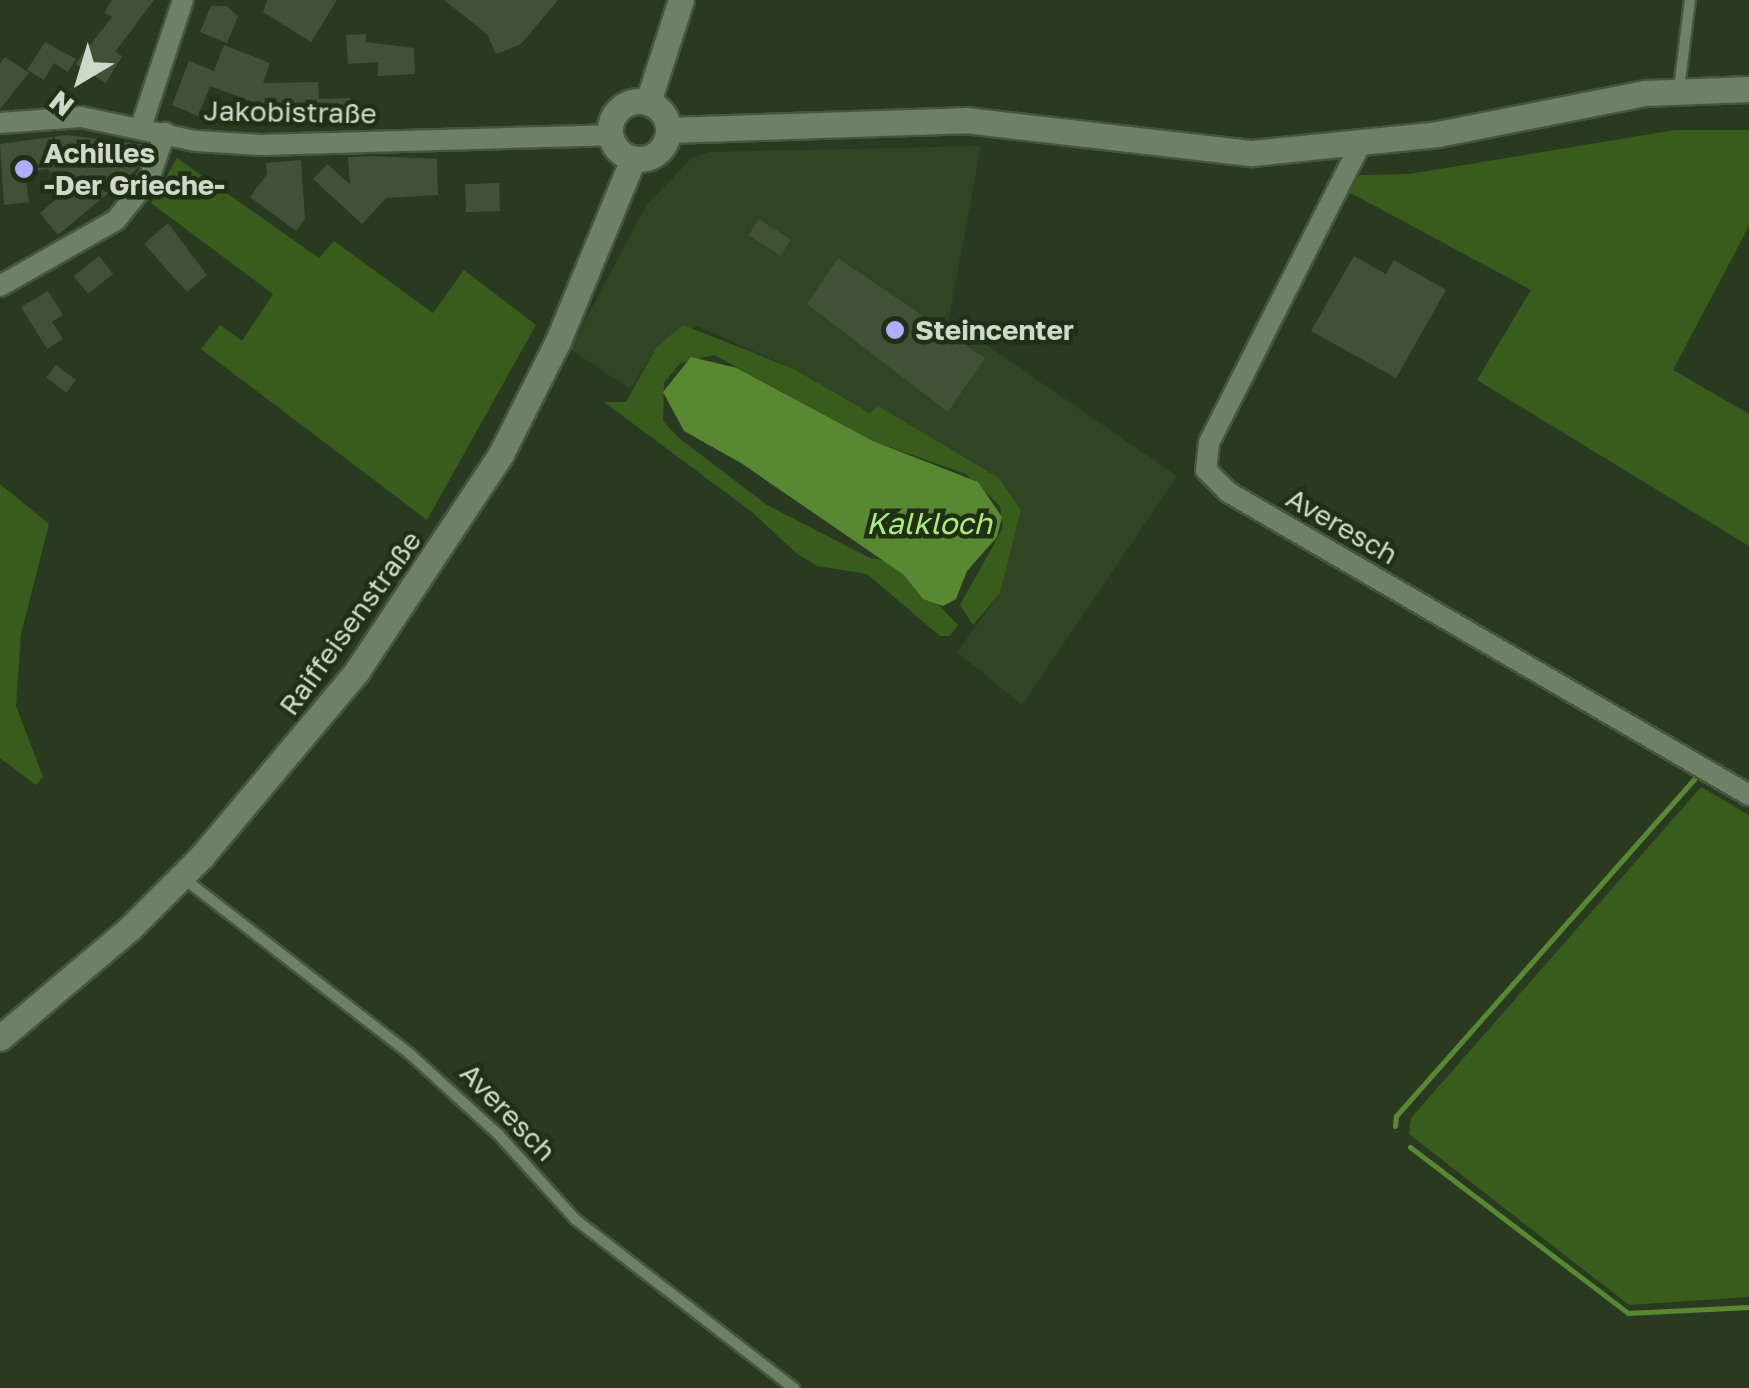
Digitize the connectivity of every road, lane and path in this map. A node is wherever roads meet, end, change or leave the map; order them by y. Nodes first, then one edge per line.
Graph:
1 (182, 0) edge
2 (682, 0) edge
3 (1690, 0) edge
4 (1749, 88) edge
5 (1679, 90) junction
6 (648, 102) junction
7 (0, 123) edge
8 (141, 127) junction
9 (668, 130) junction
10 (165, 132) junction
11 (610, 136) junction
12 (1355, 154) junction
13 (633, 159) junction
14 (0, 286) edge
15 (1749, 795) edge
16 (181, 877) junction
17 (0, 1038) edge
18 (794, 1388) edge

1 - 8 street
2 - 6 street
3 - 5 lane
4 - 5 street
5 - 12 street
6 - 9 street
6 - 11 street
7 - 8 street, Jakobistraße
8 - 10 street, Jakobistraße
9 - 12 street
9 - 13 street
10 - 11 street, Jakobistraße
10 - 14 street
11 - 13 street
12 - 15 street, Averesch
13 - 16 street, Raiffeisenstraße
16 - 17 street, Raiffeisenstraße
16 - 18 lane, Averesch

